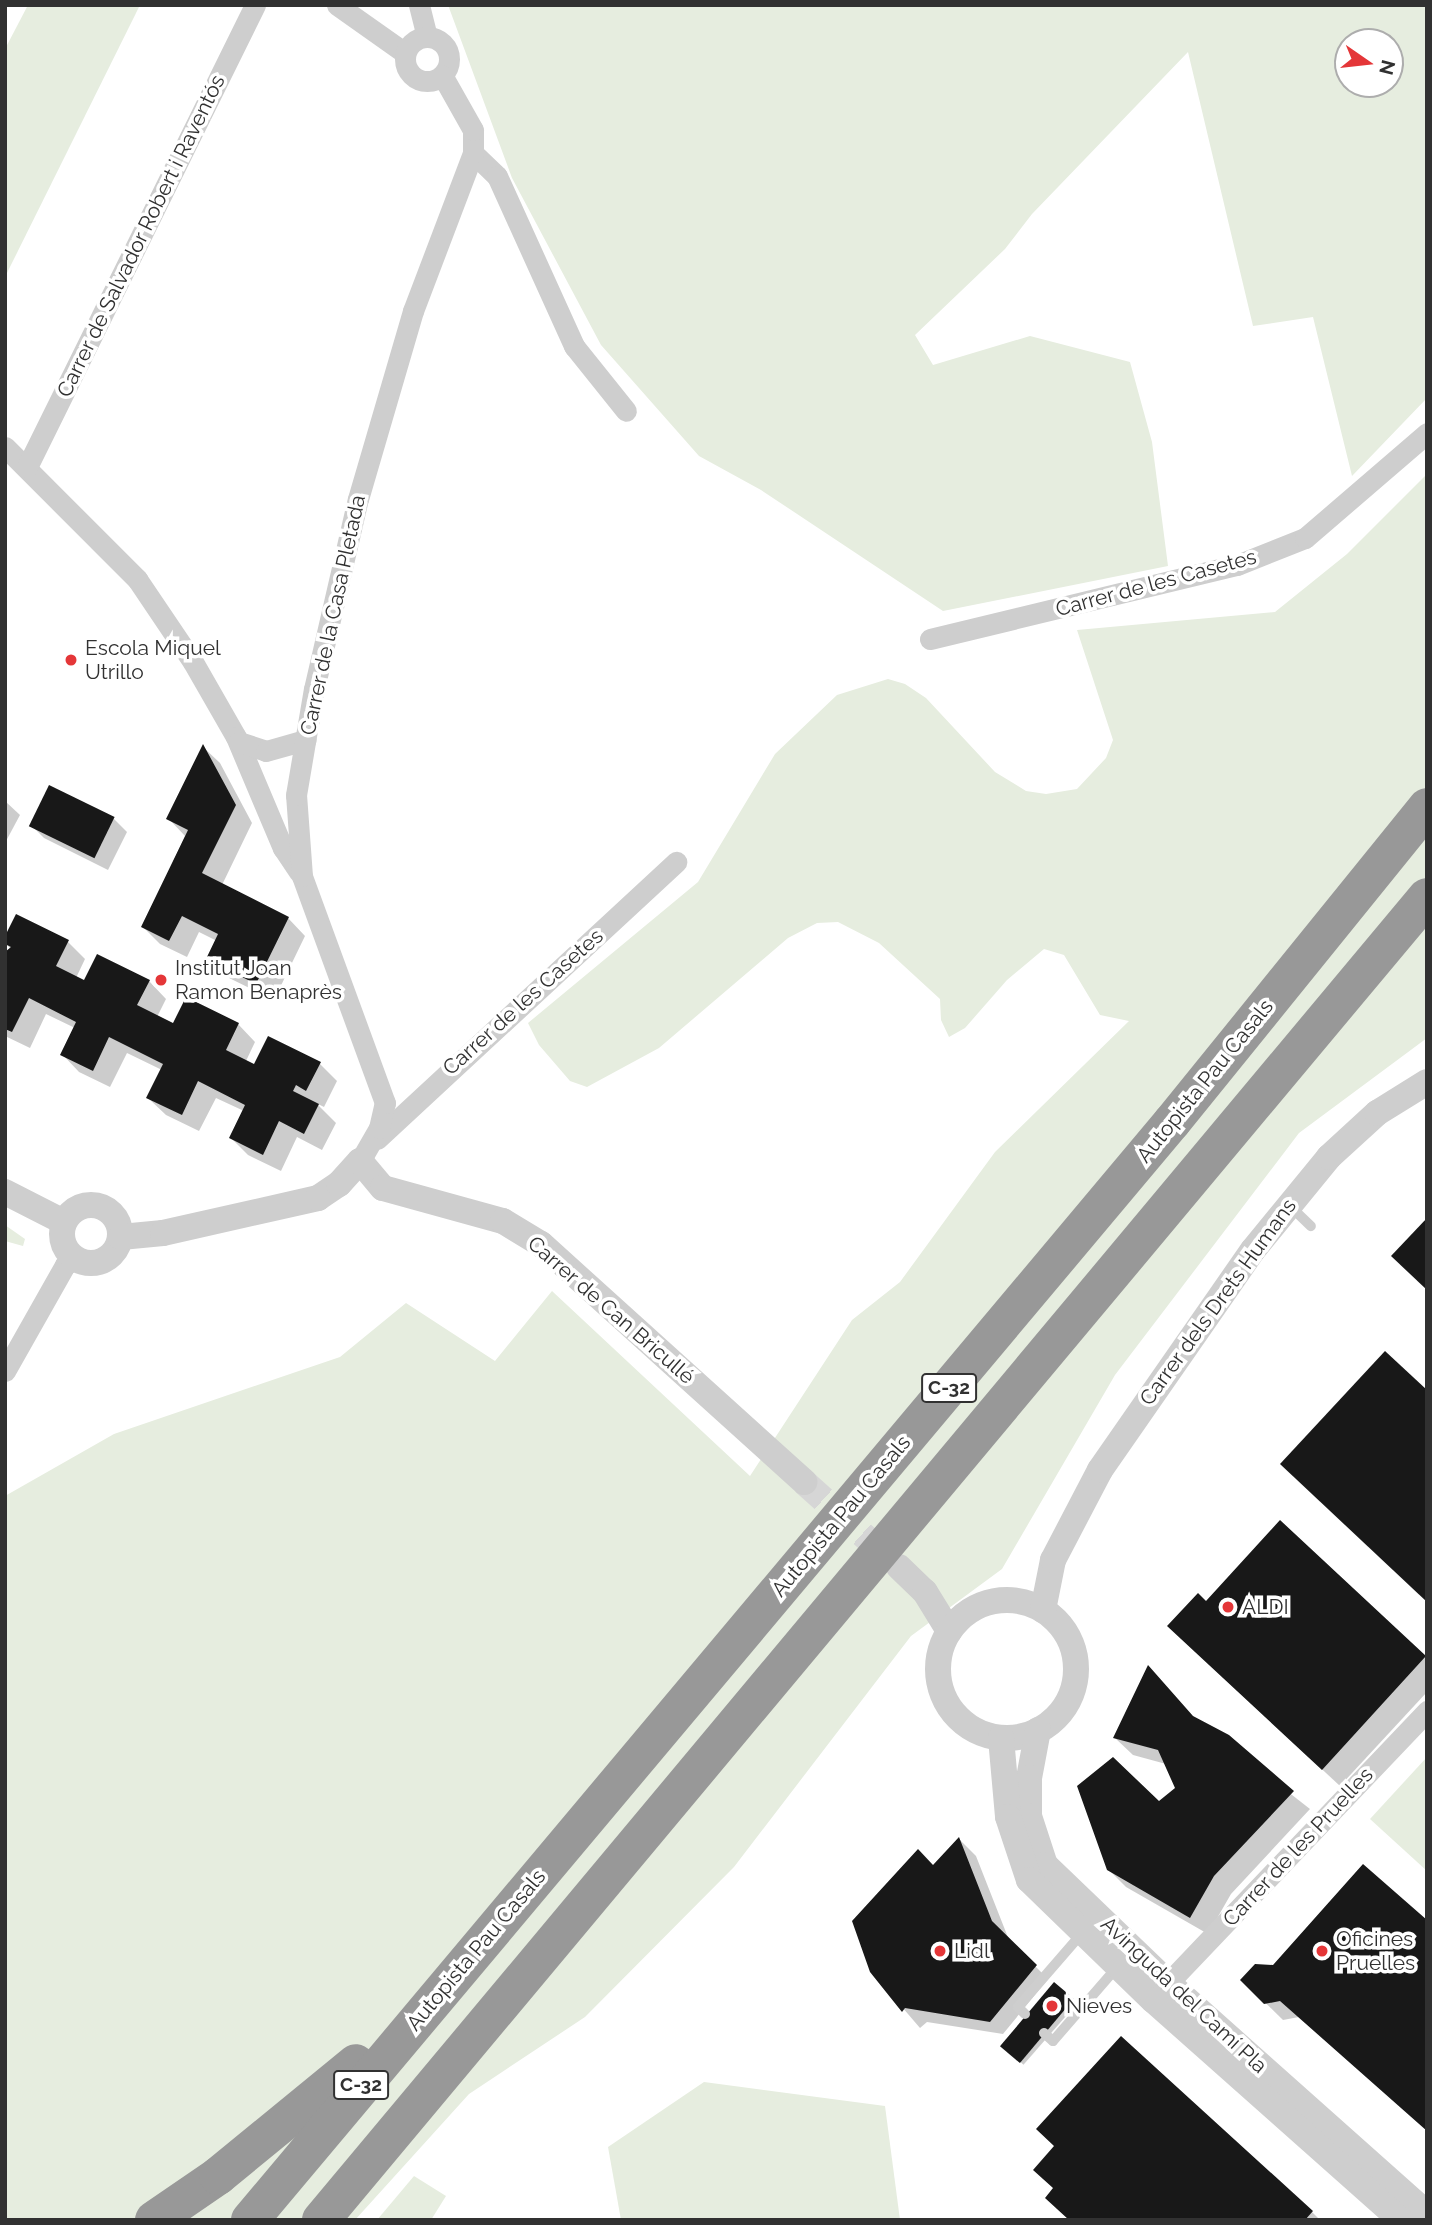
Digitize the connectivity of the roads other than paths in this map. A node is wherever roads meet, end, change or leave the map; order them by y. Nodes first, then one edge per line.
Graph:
1 (255, 5) edge
2 (337, 5) edge
3 (419, 5) edge
4 (427, 36) junction
5 (405, 53) junction
6 (442, 75) junction
7 (473, 153) junction
8 (626, 411) dead end
9 (1427, 433) edge
10 (5, 447) edge
11 (27, 467) junction
12 (930, 639) dead end
13 (305, 740) junction
14 (239, 742) junction
15 (1423, 809) edge
16 (676, 862) dead end
17 (302, 876) junction
18 (1427, 897) edge
19 (1427, 931) edge
20 (1427, 1082) edge
21 (1224, 1135) junction
22 (366, 1152) junction
23 (5, 1192) edge
24 (1289, 1205) junction
25 (64, 1222) junction
26 (1311, 1226) dead end
27 (121, 1237) junction
28 (74, 1259) junction
29 (5, 1371) edge
30 (804, 1482) tunnel mouth
31 (1053, 1560) junction
32 (899, 1567) tunnel mouth
33 (925, 1592) junction
34 (1009, 1599) junction
35 (971, 1609) junction
36 (1043, 1610) junction
37 (948, 1631) junction
38 (1427, 1711) edge
39 (1038, 1731) junction
40 (1001, 1738) junction
41 (1082, 1934) junction
42 (475, 1952) junction
43 (1117, 1966) junction
44 (1168, 1983) junction
45 (1025, 2014) dead end
46 (1044, 2033) dead end
47 (1427, 2214) edge
48 (322, 2219) edge
49 (154, 2220) edge
50 (250, 2220) edge
51 (1401, 2220) edge

1 - 11 street, Carrer de Salvador Robert i Raventós
2 - 5 street
3 - 4 street
4 - 5 street
4 - 6 street
5 - 6 street
6 - 7 street
7 - 8 street
7 - 13 street, Carrer de la Casa Pletada
9 - 12 street, Carrer de les Casetes
10 - 11 street
11 - 14 street
13 - 14 street
13 - 17 street, Carrer de la Casa Pletada
14 - 17 street
15 - 42 highway, Autopista Pau Casals / C-32
16 - 22 street, Carrer de les Casetes
17 - 22 street, Carrer de la Casa Pletada
18 - 21 highway, C-32
19 - 21 highway
20 - 24 street, Carrer dels Drets Humans
21 - 48 highway, C-32
22 - 27 street
22 - 30 street, Carrer de Can Bricullé
23 - 25 street
24 - 26 lane
24 - 31 street, Carrer dels Drets Humans
25 - 27 street
25 - 28 street
27 - 28 street
28 - 29 street
31 - 34 street, Carrer dels Drets Humans
31 - 36 street, Carrer dels Drets Humans
32 - 33 street
33 - 35 street
33 - 37 street
34 - 35 street
34 - 36 street
35 - 37 street
36 - 39 street
37 - 40 street
38 - 44 street, Carrer de les Pruelles
39 - 40 street
39 - 44 street, Avinguda del Camí Pla
40 - 41 street, Avinguda del Camí Pla
41 - 43 street, Avinguda del Camí Pla
41 - 45 lane
42 - 49 highway
42 - 50 highway, Autopista Pau Casals / C-32
43 - 46 lane
43 - 51 street, Avinguda del Camí Pla
44 - 47 street, Avinguda del Camí Pla

